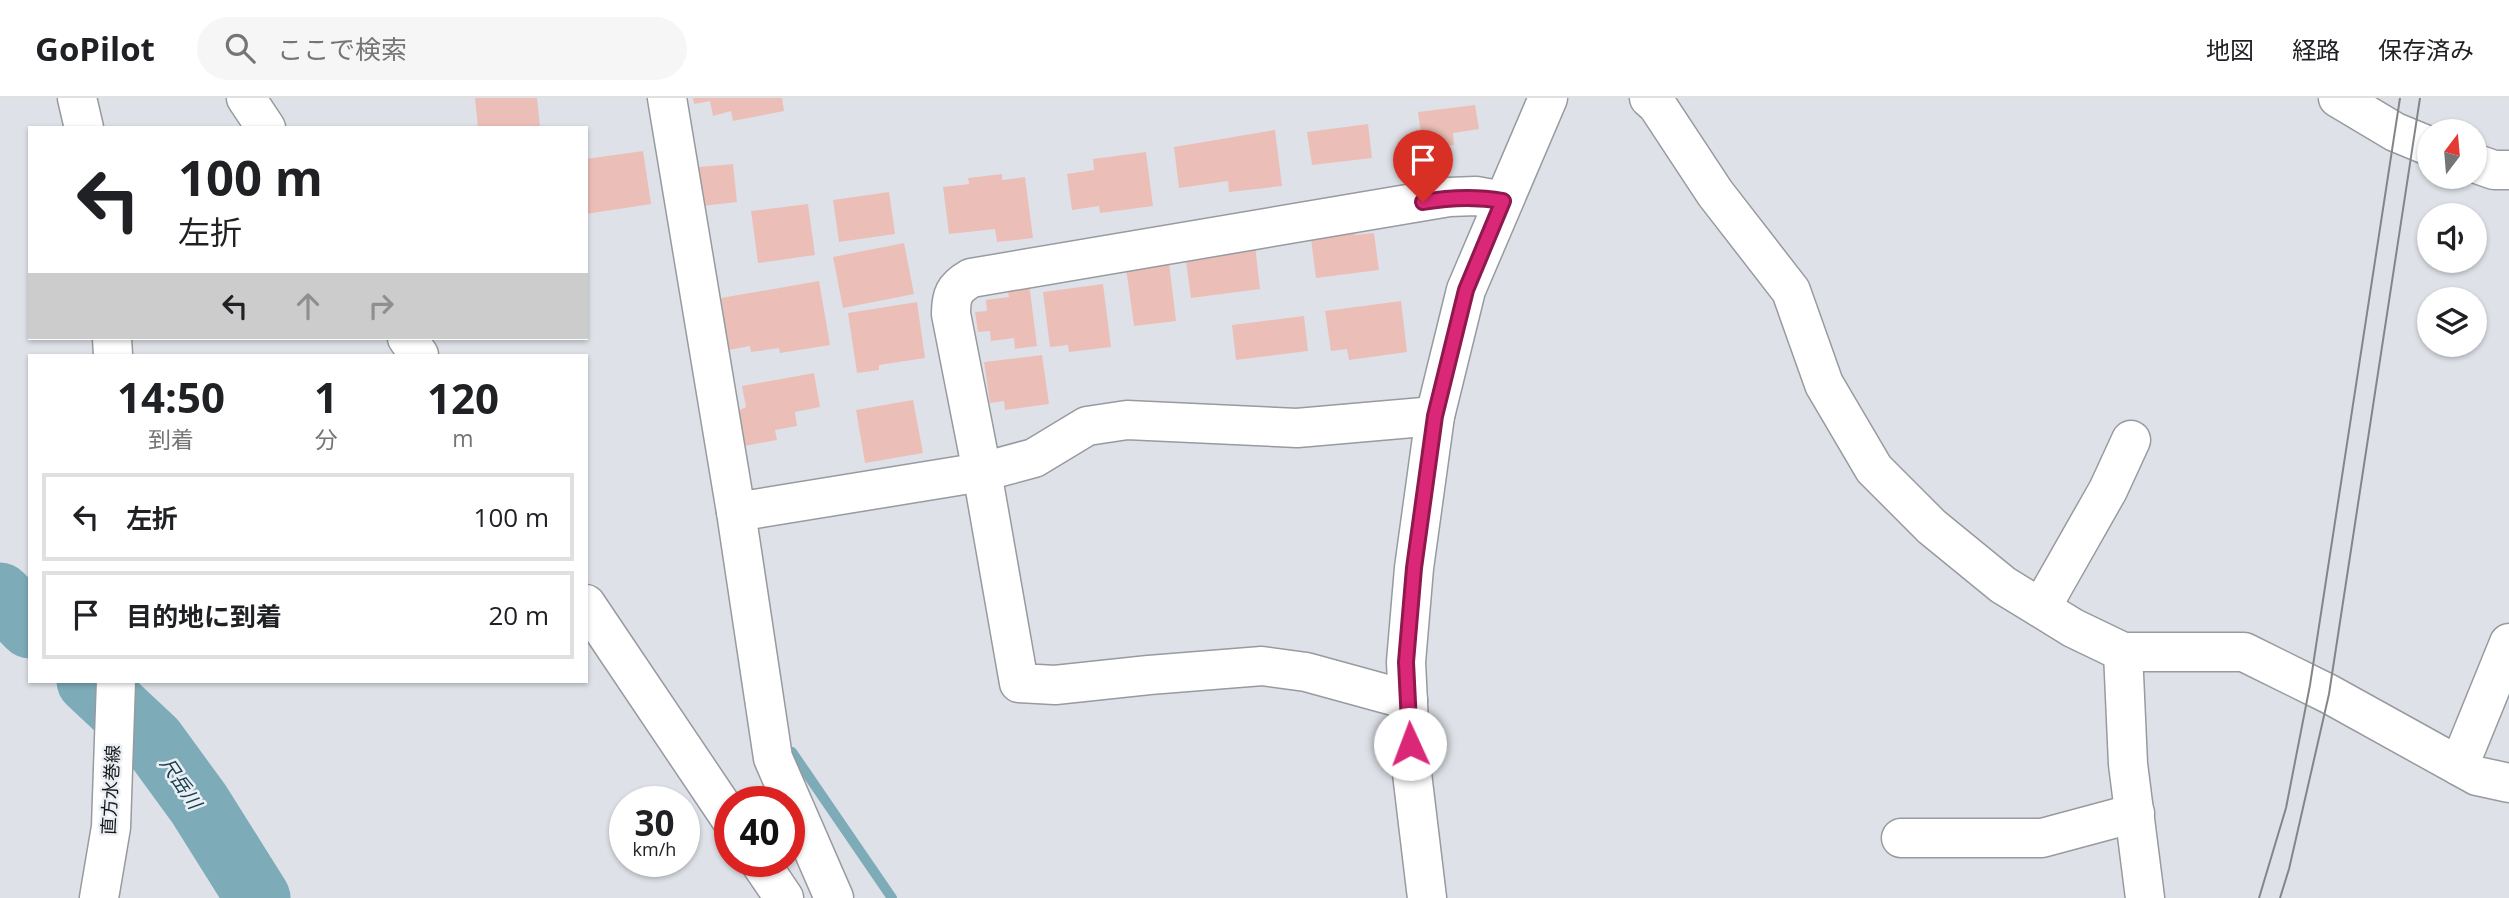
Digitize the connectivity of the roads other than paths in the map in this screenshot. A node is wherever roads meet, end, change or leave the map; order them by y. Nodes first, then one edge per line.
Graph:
1 (78, 98) edge
2 (246, 98) edge
3 (667, 98) edge
4 (1548, 98) edge
5 (1649, 98) edge
6 (2338, 98) edge
7 (84, 126) edge
8 (265, 126) edge
9 (2417, 141) edge
10 (1503, 201) junction
11 (1435, 416) junction
12 (2131, 440) dead end
13 (982, 472) junction
14 (736, 512) junction
15 (588, 607) edge
16 (2040, 608) junction
17 (2509, 643) edge
18 (2123, 652) junction
19 (116, 683) edge
20 (1408, 700) junction
21 (2459, 766) junction
22 (2509, 783) edge
23 (714, 794) edge
24 (2134, 813) junction
25 (1901, 838) dead end
26 (770, 877) edge
27 (99, 898) edge
28 (784, 898) edge
29 (834, 898) edge
30 (1427, 898) edge
31 (2145, 898) edge

1 - 7 street
2 - 8 street
3 - 14 street
4 - 10 street
5 - 16 street
6 - 9 street
10 - 11 street
10 - 13 street
11 - 13 street
11 - 20 street
12 - 16 street
13 - 14 street
13 - 20 street
14 - 29 street
15 - 23 street
16 - 18 street
17 - 21 street
18 - 21 street
18 - 24 street
19 - 27 street, 直方水巻線
20 - 30 street
21 - 22 street
24 - 25 street
24 - 31 street
26 - 28 street

